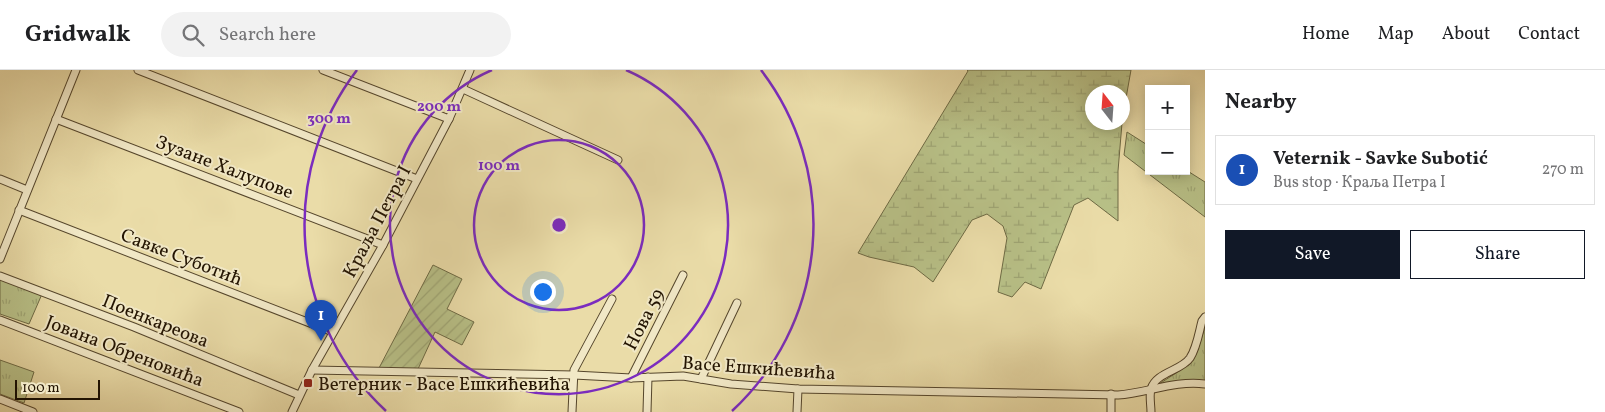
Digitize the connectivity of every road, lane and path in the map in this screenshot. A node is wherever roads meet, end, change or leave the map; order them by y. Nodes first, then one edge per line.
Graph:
1 (76, 70) edge
2 (138, 70) edge
3 (323, 70) edge
4 (470, 70) edge
5 (463, 89) junction
6 (56, 119) junction
7 (449, 119) junction
8 (618, 160) dead end
9 (417, 178) junction
10 (0, 179) edge
11 (27, 190) junction
12 (19, 210) junction
13 (383, 244) junction
14 (0, 259) edge
15 (683, 275) dead end
16 (0, 276) edge
17 (612, 299) dead end
18 (737, 303) dead end
19 (1205, 317) edge
20 (0, 320) edge
21 (333, 332) junction
22 (312, 370) junction
23 (574, 375) junction
24 (648, 377) junction
25 (631, 378) junction
26 (701, 380) junction
27 (1203, 384) edge
28 (798, 389) junction
29 (1151, 389) junction
30 (1111, 394) junction
31 (299, 395) junction
32 (0, 399) edge
33 (33, 412) edge
34 (239, 412) edge
35 (292, 412) edge
36 (572, 412) edge
37 (647, 412) edge
38 (796, 412) edge
39 (1111, 412) edge
40 (1151, 412) edge

1 - 6 street
2 - 9 street
3 - 7 street
4 - 5 street, Краља Петра I
5 - 7 street, Краља Петра I
5 - 8 street
6 - 11 street
6 - 13 street, Зузане Халупове
7 - 9 street, Краља Петра I
9 - 13 street, Краља Петра I
10 - 11 street
11 - 12 street
12 - 14 street
12 - 21 street, Савке Суботић
13 - 21 street, Краља Петра I
15 - 25 street, Нова 59
16 - 31 street, Поенкареова
17 - 23 street
18 - 26 street
19 - 29 street
20 - 34 street, Јована Обреновића
21 - 22 street, Краља Петра I
22 - 23 street, Васе Ешкићевића
22 - 31 street, Краља Петра I
23 - 25 street, Васе Ешкићевића
23 - 36 street
24 - 25 street, Васе Ешкићевића
24 - 26 street, Васе Ешкићевића
24 - 37 street
26 - 28 street, Васе Ешкићевића
27 - 29 street, Васе Ешкићевића
28 - 30 street, Васе Ешкићевића
28 - 38 street
29 - 30 street, Васе Ешкићевића
29 - 40 street
30 - 39 street
31 - 35 street, Краља Петра I
32 - 33 street

